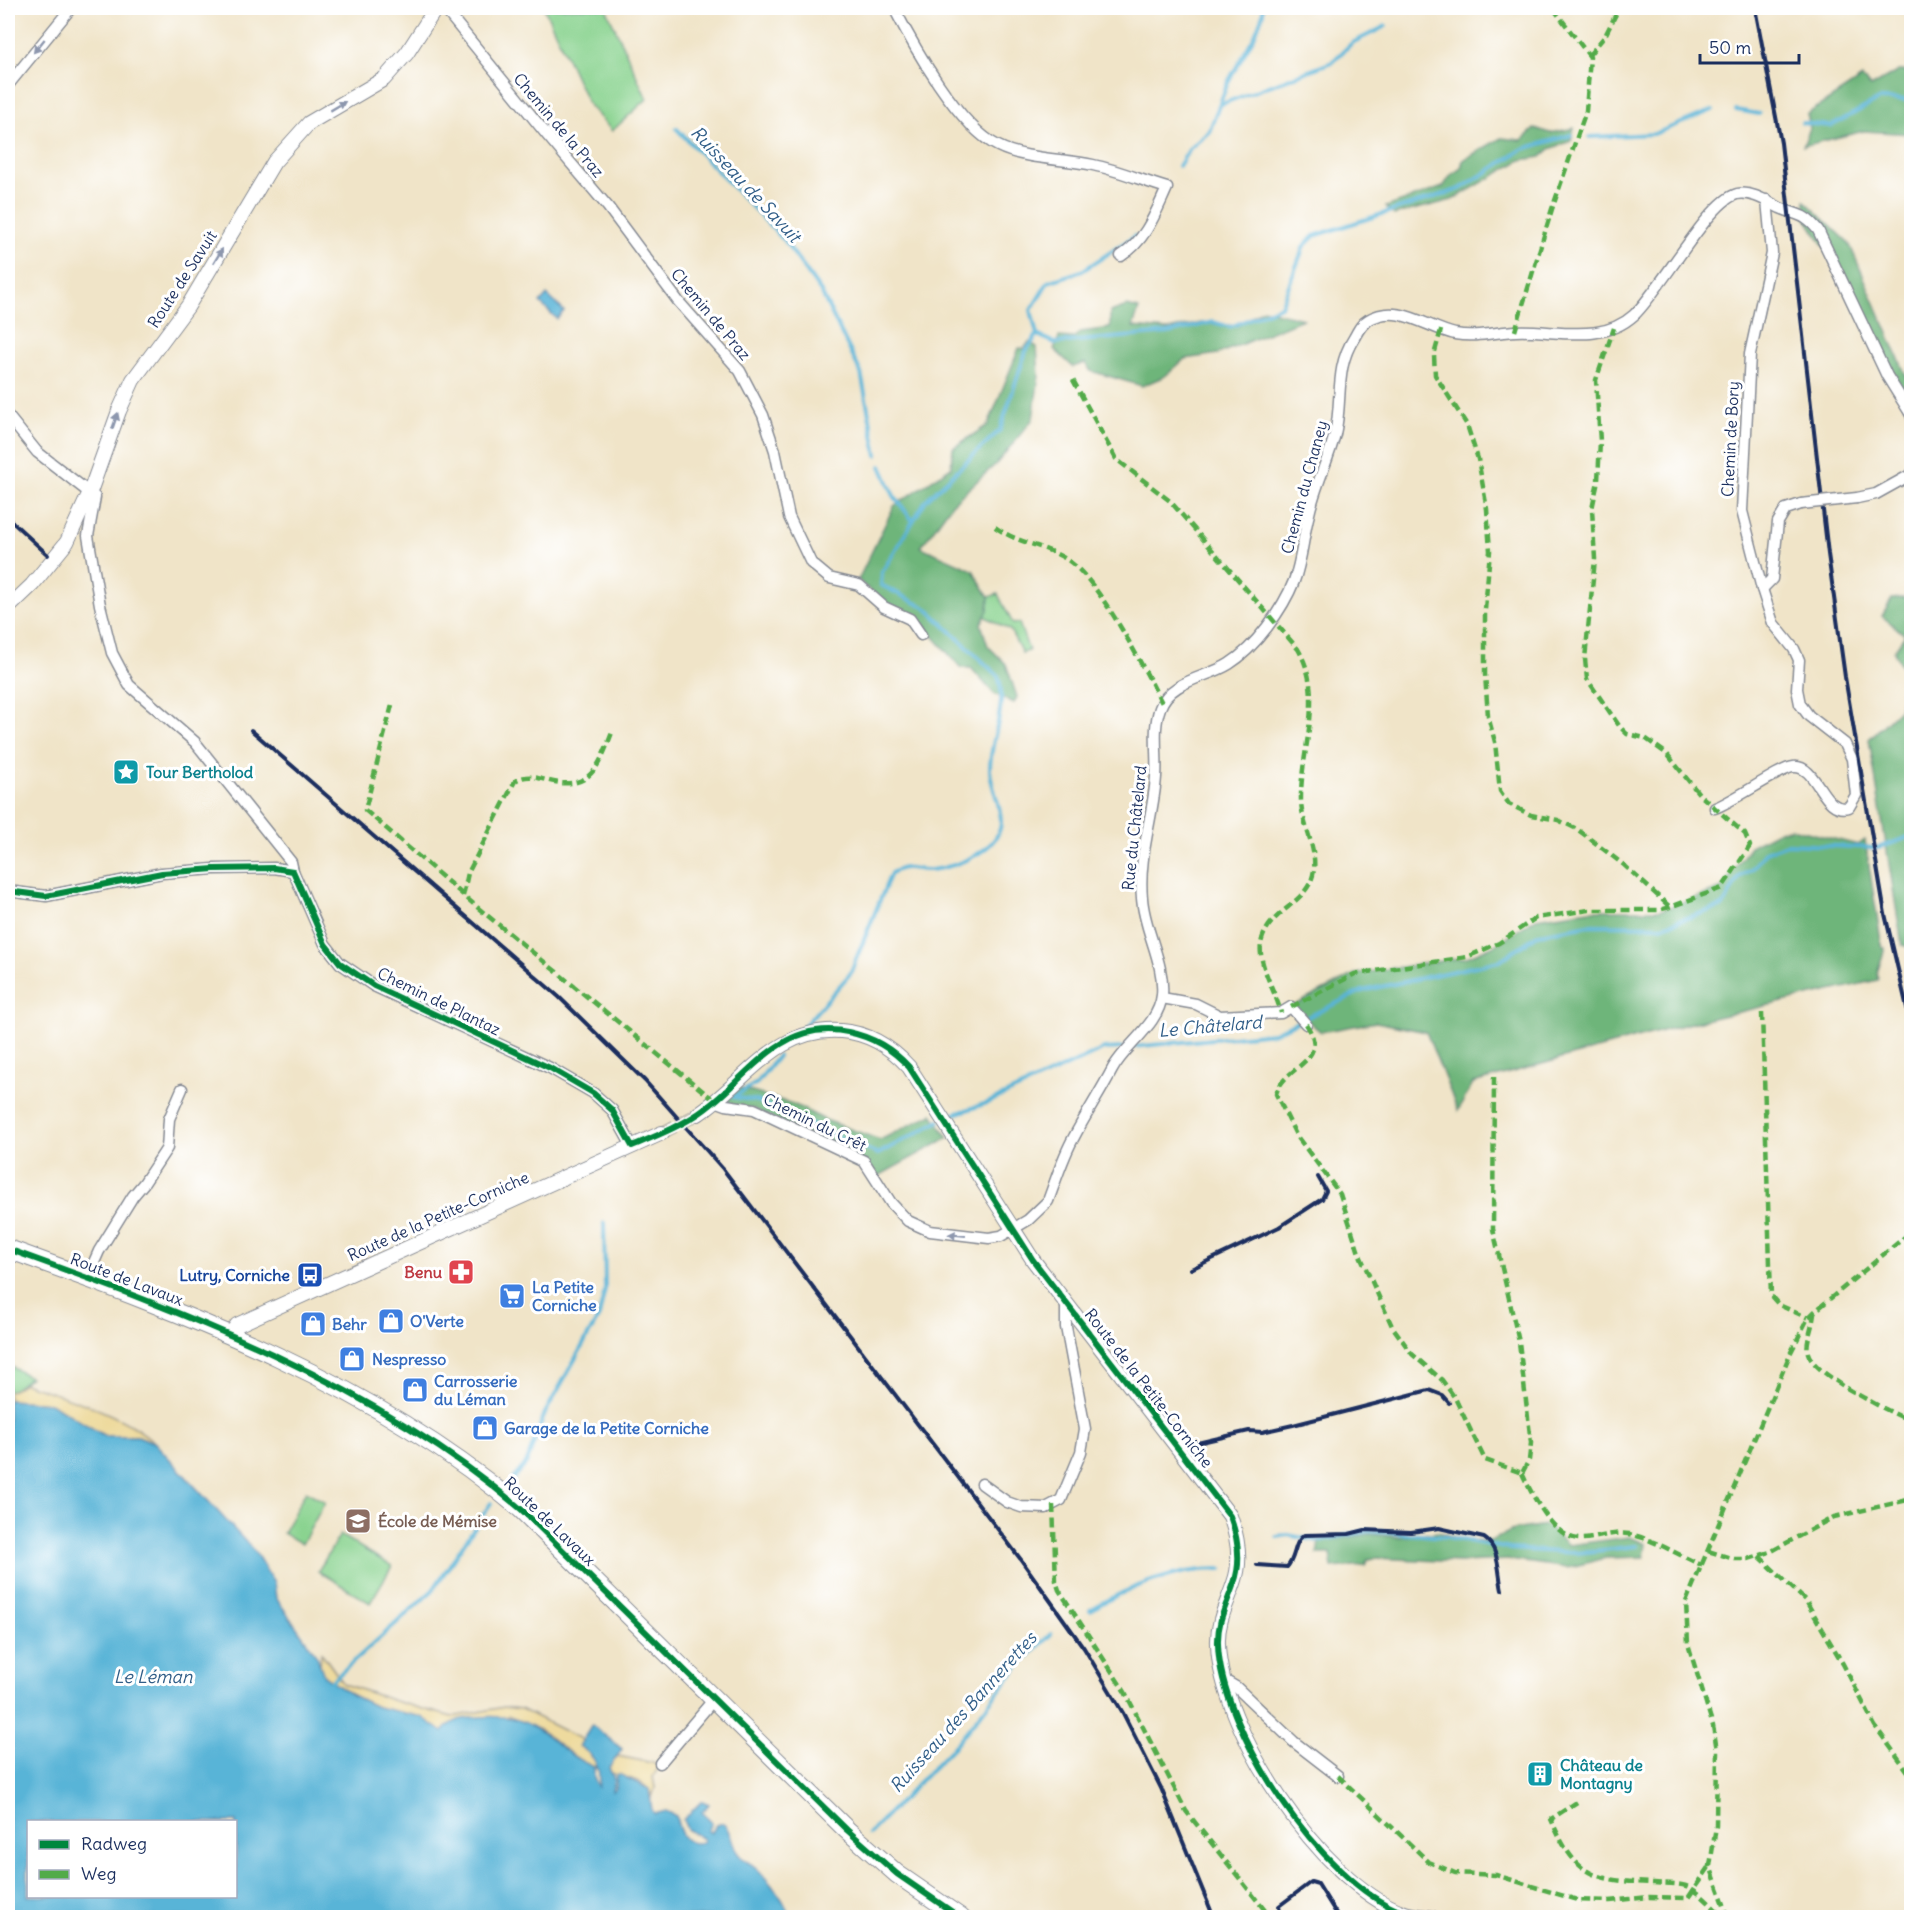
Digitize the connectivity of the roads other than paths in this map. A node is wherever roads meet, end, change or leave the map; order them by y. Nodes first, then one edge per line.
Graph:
1 (71, 8) edge
2 (436, 8) edge
3 (444, 8) edge
4 (894, 8) edge
5 (8, 85) edge
6 (1763, 199) junction
7 (1121, 256) dead end
8 (648, 263) joint
9 (8, 416) edge
10 (1911, 416) edge
11 (1911, 474) edge
12 (90, 492) junction
13 (1762, 589) junction
14 (8, 608) edge
15 (921, 635) dead end
16 (1162, 703) joint
17 (1715, 808) dead end
18 (293, 872) junction
19 (8, 891) edge
20 (1162, 998) junction
21 (1306, 1024) dead end
22 (182, 1089) dead end
23 (715, 1101) junction
24 (698, 1114) tunnel mouth
25 (662, 1133) tunnel mouth
26 (632, 1146) junction
27 (1013, 1228) junction
28 (8, 1249) edge
29 (87, 1278) junction
30 (1066, 1303) junction
31 (231, 1334) junction
32 (982, 1484) dead end
33 (1224, 1680) junction
34 (714, 1699) junction
35 (660, 1763) dead end
36 (1338, 1776) dead end
37 (961, 1917) edge
38 (1433, 1917) edge

1 -> 5 street
12 -> 2 street, Route de Savuit
3 - 8 street, Chemin de la Praz
4 - 7 street
6 - 10 street
6 - 13 street, Chemin de Bory
6 - 16 street, Chemin du Chaney
8 - 15 street, Chemin de Praz
9 - 12 street
11 - 13 street, bridge
12 - 14 street, Route de Savuit
12 - 18 street, Chemin de Plantaz
13 - 17 street, Chemin de Bory
16 - 20 street, Rue du Châtelard
18 - 19 street
18 - 26 street, Chemin de Plantaz
20 - 21 street
20 - 27 street
22 - 29 street
23 - 24 street, Route de la Petite-Corniche
27 -> 23 street, Chemin du Crêt
23 - 27 street, Route de la Petite-Corniche
25 - 26 street, Route de la Petite-Corniche
26 - 31 street, Route de la Petite-Corniche
27 - 30 street, Route de la Petite-Corniche
28 - 29 main road, Route de Lavaux
29 - 31 main road, Route de Lavaux
30 - 32 street
30 - 33 street, Route de la Petite-Corniche
31 - 34 main road, Route de Lavaux
33 - 36 street
33 - 38 street, Route de la Petite-Corniche
34 - 35 street
34 - 37 main road, Route de Lavaux

